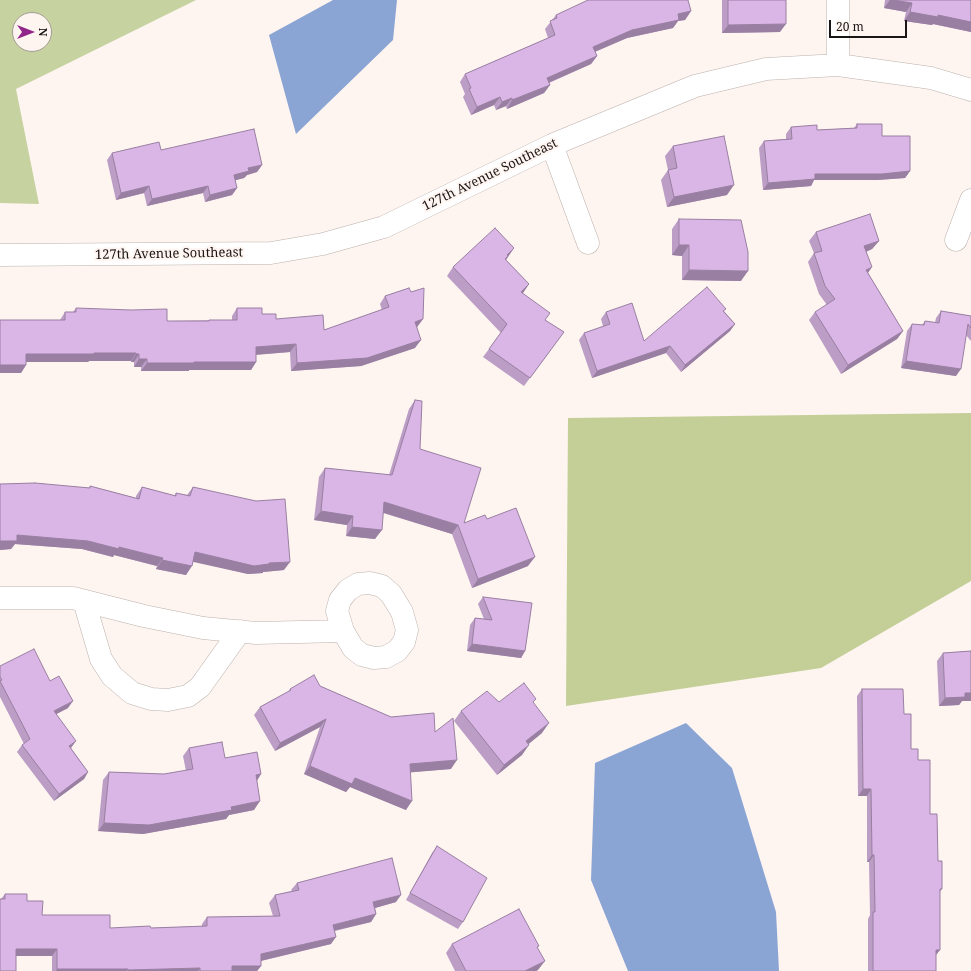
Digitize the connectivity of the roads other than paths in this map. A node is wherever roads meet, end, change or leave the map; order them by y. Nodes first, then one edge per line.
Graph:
1 (838, 0) edge
2 (838, 65) junction
3 (971, 90) edge
4 (552, 145) junction
5 (971, 200) edge
6 (956, 240) dead end
7 (588, 243) dead end
8 (0, 255) edge
9 (0, 598) edge
10 (84, 601) junction
11 (240, 631) junction
12 (343, 631) dead end

1 - 2 street
2 - 3 street, 127th Avenue Southeast
2 - 4 street, 127th Avenue Southeast
4 - 7 street
4 - 8 street, 127th Avenue Southeast
5 - 6 street
9 - 10 street
10 - 11 street
10 - 11 street
11 - 12 street

